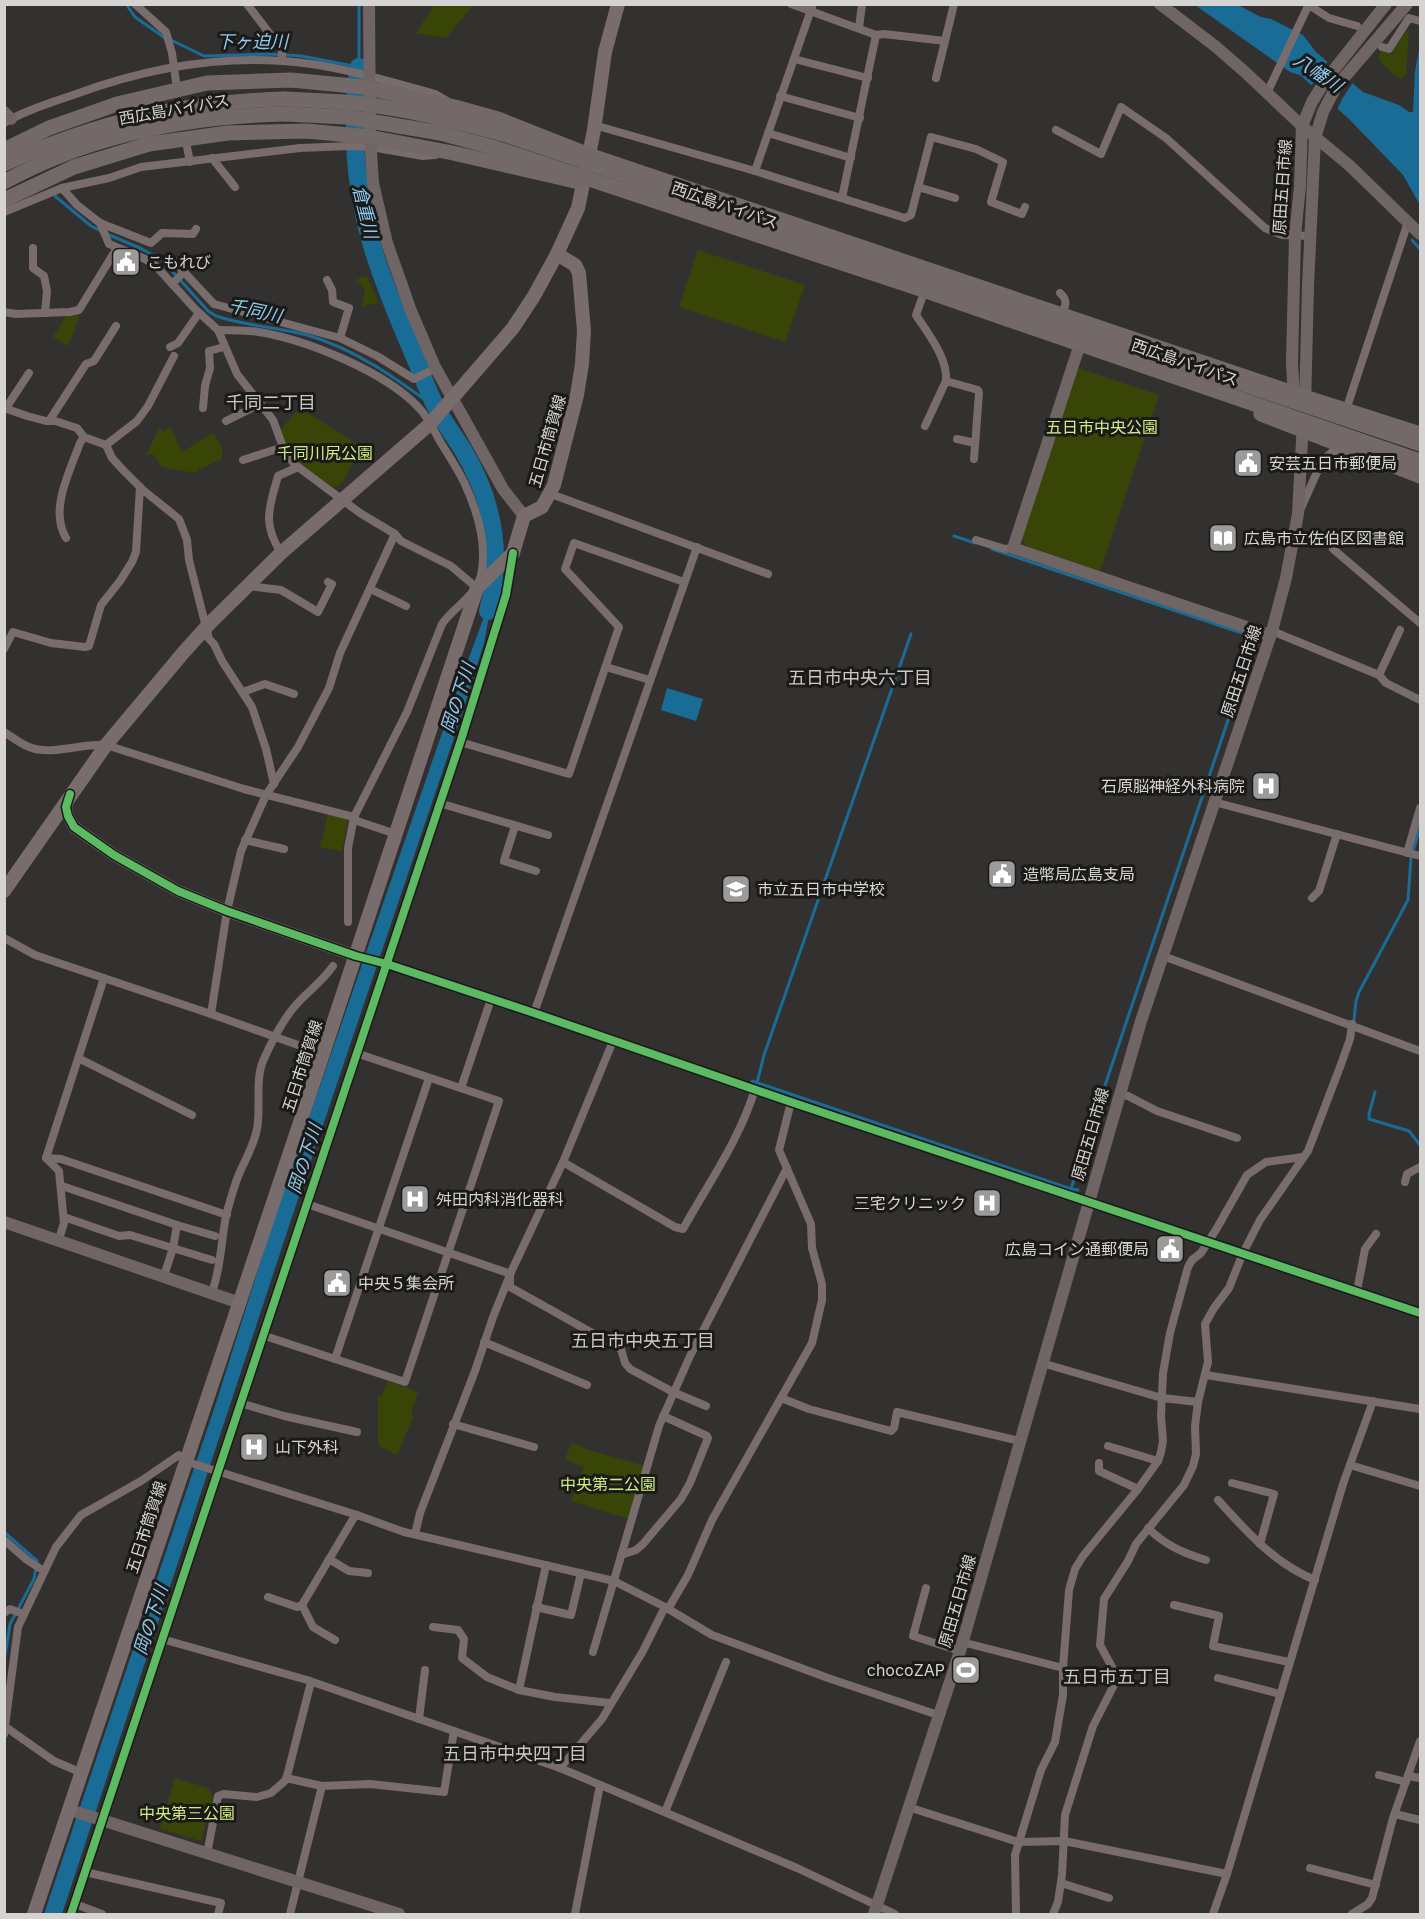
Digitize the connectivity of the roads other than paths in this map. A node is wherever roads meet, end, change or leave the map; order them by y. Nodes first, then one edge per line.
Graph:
1 (135, 4) edge
2 (248, 4) edge
3 (369, 4) edge
4 (618, 4) edge
5 (791, 4) edge
6 (862, 4) edge
7 (954, 4) edge
8 (1160, 4) edge
9 (1386, 4) edge
10 (1407, 4) edge
11 (1309, 5) edge
12 (812, 8) edge
13 (1418, 20) edge
14 (1357, 26) dead end
15 (859, 28) junction
16 (876, 35) junction
17 (945, 41) junction
18 (1382, 47) dead end
19 (794, 59) junction
20 (282, 61) junction
21 (174, 68) junction
22 (344, 78) junction
23 (868, 78) junction
24 (936, 78) dead end
25 (176, 82) dead end
26 (367, 82) junction
27 (1269, 89) junction
28 (780, 96) junction
29 (286, 106) junction
30 (7, 118) edge
31 (860, 118) junction
32 (594, 125) junction
33 (1302, 126) junction
34 (1056, 130) dead end
35 (768, 133) junction
36 (1315, 138) junction
37 (348, 140) junction
38 (370, 142) junction
39 (187, 147) dead end
40 (4, 150) edge
41 (588, 155) junction
42 (212, 158) junction
43 (851, 158) junction
44 (190, 162) junction
45 (4, 164) edge
46 (755, 171) junction
47 (4, 182) edge
48 (584, 183) junction
49 (235, 187) dead end
50 (918, 187) junction
51 (62, 188) junction
52 (842, 198) junction
53 (955, 198) dead end
54 (4, 200) edge
55 (1025, 207) dead end
56 (4, 212) edge
57 (1408, 222) junction
58 (100, 225) junction
59 (196, 229) dead end
60 (1420, 234) edge
61 (1295, 236) junction
62 (1312, 236) junction
63 (33, 248) dead end
64 (117, 248) junction
65 (557, 254) junction
66 (172, 260) dead end
67 (183, 273) junction
68 (327, 280) dead end
69 (173, 282) junction
70 (1060, 293) dead end
71 (922, 297) junction
72 (4, 312) edge
73 (45, 313) junction
74 (200, 313) junction
75 (1062, 314) junction
76 (116, 326) dead end
77 (218, 330) junction
78 (340, 338) junction
79 (224, 347) junction
80 (1078, 350) junction
81 (433, 369) junction
82 (29, 373) dead end
83 (946, 381) junction
84 (1299, 395) junction
85 (450, 402) junction
86 (260, 404) junction
87 (5, 408) edge
88 (203, 408) dead end
89 (1346, 410) junction
90 (49, 421) junction
91 (226, 421) dead end
92 (431, 423) junction
93 (925, 426) dead end
94 (1302, 429) junction
95 (1420, 434) edge
96 (84, 436) junction
97 (957, 439) dead end
98 (975, 443) junction
99 (1420, 444) edge
100 (106, 445) junction
101 (283, 447) junction
102 (1349, 447) junction
103 (974, 459) dead end
104 (243, 460) dead end
105 (1420, 461) edge
106 (298, 466) junction
107 (1420, 476) edge
108 (140, 487) junction
109 (551, 494) junction
110 (343, 501) junction
111 (1298, 514) junction
112 (524, 516) junction
113 (395, 534) junction
114 (66, 538) dead end
115 (976, 540) dead end
116 (696, 547) junction
117 (1013, 548) junction
118 (1333, 549) dead end
119 (281, 553) junction
120 (511, 556) junction
121 (768, 574) dead end
122 (328, 582) dead end
123 (684, 582) junction
124 (480, 584) junction
125 (247, 586) junction
126 (369, 589) junction
127 (406, 606) dead end
128 (1420, 623) edge
129 (206, 628) junction
130 (1400, 630) dead end
131 (1271, 633) junction
132 (4, 649) edge
133 (606, 666) junction
134 (1378, 675) junction
135 (650, 680) junction
136 (243, 692) junction
137 (294, 694) dead end
138 (1420, 700) edge
139 (4, 732) edge
140 (460, 742) junction
141 (106, 745) junction
142 (274, 784) junction
143 (70, 794) junction
144 (266, 795) junction
145 (439, 802) junction
146 (1214, 802) junction
147 (1420, 808) edge
148 (354, 817) junction
149 (515, 826) junction
150 (396, 834) junction
151 (1337, 834) junction
152 (548, 835) dead end
153 (245, 840) junction
154 (284, 849) dead end
155 (1407, 853) junction
156 (1420, 856) edge
157 (536, 871) dead end
158 (4, 891) edge
159 (1312, 898) dead end
160 (227, 910) junction
161 (348, 922) dead end
162 (4, 938) edge
163 (358, 956) junction
164 (1163, 956) junction
165 (384, 963) junction
166 (333, 966) dead end
167 (104, 978) junction
168 (491, 999) junction
169 (534, 1012) junction
170 (211, 1014) junction
171 (1352, 1024) junction
172 (276, 1037) junction
173 (613, 1041) junction
174 (1420, 1051) edge
175 (356, 1053) junction
176 (323, 1054) junction
177 (78, 1058) junction
178 (429, 1078) junction
179 (460, 1088) junction
180 (755, 1089) junction
181 (1119, 1094) junction
182 (791, 1102) junction
183 (192, 1115) dead end
184 (1237, 1138) dead end
185 (1304, 1157) junction
186 (46, 1158) junction
187 (563, 1162) junction
188 (1420, 1167) edge
189 (787, 1168) junction
190 (1405, 1182) dead end
191 (62, 1186) junction
192 (1088, 1202) junction
193 (307, 1204) junction
194 (226, 1215) junction
195 (64, 1217) junction
196 (4, 1222) edge
197 (177, 1225) junction
198 (379, 1228) junction
199 (1376, 1234) dead end
200 (215, 1236) dead end
201 (59, 1239) junction
202 (1208, 1241) junction
203 (173, 1248) junction
204 (448, 1252) junction
205 (1243, 1253) junction
206 (212, 1260) dead end
207 (510, 1275) junction
208 (164, 1276) junction
209 (1356, 1291) junction
210 (212, 1292) junction
211 (240, 1303) junction
212 (1420, 1313) edge
213 (262, 1335) junction
214 (484, 1342) junction
215 (335, 1359) junction
216 (1042, 1363) junction
217 (1206, 1375) junction
218 (587, 1385) dead end
219 (673, 1392) junction
220 (781, 1398) junction
221 (1162, 1398) junction
222 (1373, 1401) junction
223 (1198, 1402) junction
224 (240, 1403) junction
225 (706, 1406) dead end
226 (1420, 1409) edge
227 (663, 1416) junction
228 (453, 1424) junction
229 (357, 1432) dead end
230 (1020, 1441) junction
231 (1113, 1445) dead end
232 (534, 1447) dead end
233 (189, 1461) junction
234 (1158, 1461) junction
235 (1350, 1466) junction
236 (1097, 1470) dead end
237 (216, 1471) junction
238 (1232, 1483) dead end
239 (1420, 1486) edge
240 (1138, 1489) junction
241 (1218, 1500) dead end
242 (357, 1515) junction
243 (1148, 1528) junction
244 (415, 1534) junction
245 (4, 1540) edge
246 (1260, 1544) junction
247 (621, 1555) junction
248 (329, 1559) junction
249 (1206, 1560) dead end
250 (546, 1565) junction
251 (39, 1568) junction
252 (368, 1573) dead end
253 (581, 1574) junction
254 (1315, 1580) junction
255 (614, 1581) junction
256 (926, 1588) dead end
257 (268, 1597) dead end
258 (302, 1605) junction
259 (1174, 1605) dead end
260 (536, 1607) junction
261 (666, 1608) junction
262 (7, 1610) edge
263 (22, 1614) junction
264 (433, 1627) dead end
265 (162, 1639) junction
266 (335, 1640) dead end
267 (961, 1646) junction
268 (593, 1652) dead end
269 (726, 1662) dead end
270 (1289, 1662) junction
271 (1063, 1668) junction
272 (425, 1670) dead end
273 (1218, 1678) dead end
274 (311, 1682) junction
275 (519, 1690) junction
276 (1280, 1694) junction
277 (610, 1703) junction
278 (938, 1715) junction
279 (419, 1719) junction
280 (6, 1731) edge
281 (454, 1731) junction
282 (1420, 1741) edge
283 (561, 1768) junction
284 (82, 1773) junction
285 (1379, 1775) dead end
286 (286, 1778) junction
287 (1420, 1778) edge
288 (1407, 1779) junction
289 (600, 1785) junction
290 (322, 1786) junction
291 (908, 1807) junction
292 (73, 1811) junction
293 (665, 1812) junction
294 (1395, 1814) junction
295 (99, 1820) junction
296 (1420, 1820) edge
297 (1064, 1841) junction
298 (1018, 1842) junction
299 (207, 1854) junction
300 (1310, 1868) dead end
301 (85, 1872) junction
302 (1227, 1874) junction
303 (297, 1883) junction
304 (1061, 1883) junction
305 (1376, 1885) junction
306 (1109, 1898) dead end
307 (75, 1904) junction
308 (875, 1910) edge
309 (34, 1914) edge
310 (71, 1914) edge
311 (102, 1914) edge
312 (218, 1914) edge
313 (291, 1914) edge
314 (399, 1914) edge
315 (575, 1914) edge
316 (895, 1914) edge
317 (1016, 1914) edge
318 (1053, 1914) edge
319 (1214, 1914) edge
320 (1352, 1914) edge

1 - 21 street
2 - 20 street
3 - 26 main road
4 - 32 main road
5 - 12 street
6 - 15 street
7 - 17 street
8 - 27 main road, 原田五日市線
9 - 33 main road, 原田五日市線
10 - 36 main road, 原田五日市線
11 - 14 street
11 - 27 street
12 - 15 street
12 - 19 street
13 - 18 street
15 - 16 street
16 - 17 street
16 - 23 street
17 - 24 street
19 - 23 street
19 - 28 street
20 - 21 street
20 - 22 street
21 - 25 street
21 - 30 street
22 - 26 highway, 西広島バイパス
22 - 40 highway, 西広島バイパス
23 - 31 street
26 - 38 main road
26 - 41 highway, 西広島バイパス
27 - 33 main road, 原田五日市線
28 - 31 street
28 - 35 street
29 - 45 highway, 西広島バイパス
29 - 47 highway, 西広島バイパス
29 - 99 highway, 西広島バイパス, bridge
29 - 105 highway, 西広島バイパス, bridge
31 - 43 street
32 - 41 main road
32 - 46 street
33 - 36 main road, 原田五日市線
33 - 61 main road, 原田五日市線
34 - 61 street
35 - 43 street
35 - 46 street
36 - 57 main road
36 - 62 main road, 原田五日市線
37 - 38 highway, 西広島バイパス
37 - 42 street
37 - 54 highway, 西広島バイパス
38 - 48 highway, 西広島バイパス
38 - 81 main road
39 - 44 street
41 - 48 main road
41 - 75 highway, 西広島バイパス
42 - 44 street
42 - 49 street
43 - 52 street
44 - 51 street
46 - 52 street
48 - 65 main road
48 - 71 highway, 西広島バイパス
50 - 52 street
50 - 53 street
50 - 55 street
51 - 56 street
51 - 58 street
57 - 60 main road
57 - 89 street
58 - 59 street
58 - 64 street
61 - 62 street
61 - 84 main road, 原田五日市線
62 - 84 main road, 原田五日市線
63 - 73 street
64 - 69 street
64 - 73 street
65 - 85 main road
65 - 109 main road, 五日市筒賀線
66 - 67 street
67 - 69 street
67 - 78 street
68 - 78 street
69 - 74 street
70 - 75 street
71 - 80 highway, 西広島バイパス
71 - 83 street
72 - 73 street
74 - 77 street
74 - 100 street
75 - 84 highway, 西広島バイパス
76 - 90 street
77 - 79 street
77 - 92 street
78 - 81 street
79 - 86 street
79 - 88 street
80 - 94 highway, 西広島バイパス
80 - 117 main road
81 - 85 main road
82 - 87 street
83 - 93 street
83 - 98 street
84 - 89 highway, 西広島バイパス
84 - 94 main road, 原田五日市線
85 - 92 main road
85 - 112 main road
86 - 91 street
86 - 101 street
87 - 90 street
89 - 95 highway, 西広島バイパス
90 - 96 street
92 - 110 main road
92 - 124 street
94 - 102 highway, 西広島バイパス
94 - 111 main road, 原田五日市線
96 - 100 street
96 - 114 street
97 - 98 street
98 - 103 street
100 - 108 street
101 - 104 street
101 - 106 street
102 - 107 highway, 西広島バイパス
102 - 111 street
106 - 110 street
106 - 119 street
108 - 129 street
108 - 132 street
109 - 112 main road, 五日市筒賀線
109 - 116 street
110 - 113 street
110 - 119 main road
111 - 131 main road, 原田五日市線
112 - 120 main road, 五日市筒賀線
113 - 124 street
113 - 126 street
115 - 117 street
116 - 121 street
116 - 123 street
117 - 131 main road
118 - 128 street
119 - 125 main road
120 - 124 main road, 五日市筒賀線
120 - 140 street
122 - 125 street
123 - 133 street
123 - 135 street
124 - 148 street
124 - 150 main road, 五日市筒賀線
125 - 129 main road
126 - 127 street
126 - 142 street
129 - 136 street
129 - 141 main road
130 - 134 street
131 - 134 street
131 - 146 main road, 原田五日市線
133 - 135 street
133 - 140 street
134 - 138 street
135 - 169 street
136 - 137 street
136 - 142 street
139 - 141 street
140 - 145 street
141 - 143 main road
141 - 144 street
142 - 144 street
143 - 158 main road
143 - 160 main road
144 - 148 street
144 - 153 street
145 - 149 street
145 - 165 street
146 - 151 street
146 - 164 main road, 原田五日市線
147 - 155 street
148 - 150 street
148 - 161 street
149 - 152 street
149 - 157 street
150 - 163 main road, 五日市筒賀線
151 - 155 street
151 - 159 street
153 - 154 street
153 - 160 street
155 - 156 street
160 - 163 main road
160 - 170 street
162 - 167 street
163 - 165 street
163 - 176 main road, 五日市筒賀線
164 - 171 street
164 - 181 main road, 原田五日市線
165 - 168 street
165 - 175 street
166 - 172 street
167 - 170 street
167 - 177 street
168 - 169 street
168 - 179 street
169 - 173 street
170 - 172 street
171 - 174 street
171 - 185 street
172 - 176 street
172 - 194 street
173 - 180 street
173 - 187 street
175 - 178 street
175 - 193 street
176 - 211 main road, 五日市筒賀線
177 - 183 street
177 - 186 street
178 - 179 street
178 - 198 street
179 - 204 street
180 - 182 street
180 - 187 street
181 - 184 street
181 - 192 main road, 原田五日市線
182 - 189 street
182 - 192 street
185 - 202 street
185 - 205 street
186 - 191 street
186 - 194 street
187 - 207 street
188 - 190 street
189 - 219 street
189 - 220 street
191 - 195 street
191 - 197 street
192 - 202 street
192 - 216 main road, 原田五日市線
193 - 198 street
193 - 213 street
194 - 210 street
195 - 201 street
195 - 203 street
196 - 201 main road
197 - 200 street
197 - 203 street
198 - 204 street
198 - 215 street
199 - 209 street
201 - 208 main road
202 - 205 street
202 - 221 street
203 - 206 street
203 - 208 street
204 - 207 street
204 - 215 street
205 - 209 street
205 - 217 street
207 - 214 street
207 - 219 street
208 - 210 main road
209 - 212 street
210 - 211 main road
211 - 233 main road, 五日市筒賀線
213 - 215 street
213 - 224 street
214 - 218 street
214 - 228 street
216 - 221 street
216 - 230 main road, 原田五日市線
217 - 222 street
217 - 223 street
219 - 225 street
219 - 227 street
220 - 230 street
220 - 261 street
221 - 223 street
221 - 234 street
222 - 226 street
222 - 235 street
223 - 243 street
224 - 229 street
224 - 237 street
227 - 247 street
227 - 247 street
228 - 232 street
228 - 244 street
230 - 267 main road, 原田五日市線
231 - 234 street
233 - 237 street
233 - 251 street
233 - 284 main road, 五日市筒賀線
234 - 240 street
235 - 239 street
235 - 254 street
236 - 240 street
237 - 242 street
237 - 265 street
238 - 246 street
240 - 271 street
241 - 246 street
242 - 244 street
242 - 248 street
243 - 249 street
243 - 297 street
244 - 250 street
245 - 251 street
246 - 254 street
247 - 255 street
248 - 252 street
248 - 258 street
250 - 253 street
250 - 260 street
251 - 263 street
253 - 255 street
253 - 260 street
254 - 270 street
255 - 261 street
255 - 268 street
256 - 267 street
257 - 258 street
258 - 266 street
259 - 270 street
260 - 275 street
261 - 277 street
261 - 278 street
262 - 263 street
263 - 280 street
264 - 275 street
265 - 274 street
265 - 295 street
267 - 271 street
267 - 278 main road, 原田五日市線
269 - 293 street
270 - 276 street
271 - 298 street
272 - 279 street
273 - 276 street
274 - 279 street
274 - 286 street
275 - 277 street
276 - 302 street
277 - 283 street
278 - 291 main road, 原田五日市線
279 - 281 street
280 - 284 street
281 - 283 street
281 - 290 street
282 - 288 street
283 - 289 street
284 - 292 main road, 五日市筒賀線
285 - 288 street
286 - 290 street
286 - 299 street
287 - 288 street
288 - 294 street
289 - 293 street
289 - 315 street
290 - 303 street
291 - 298 street
291 - 308 main road, 原田五日市線
292 - 295 main road
292 - 309 main road, 五日市筒賀線
293 - 308 street
294 - 296 street
294 - 305 street
295 - 299 main road
295 - 301 street
297 - 298 street
297 - 302 street
297 - 304 street
298 - 317 street
299 - 303 main road
300 - 305 street
301 - 307 street
301 - 312 street
302 - 319 street
303 - 313 street
303 - 314 main road
304 - 306 street
304 - 318 street
305 - 320 street
307 - 310 street
307 - 311 street
308 - 316 street

